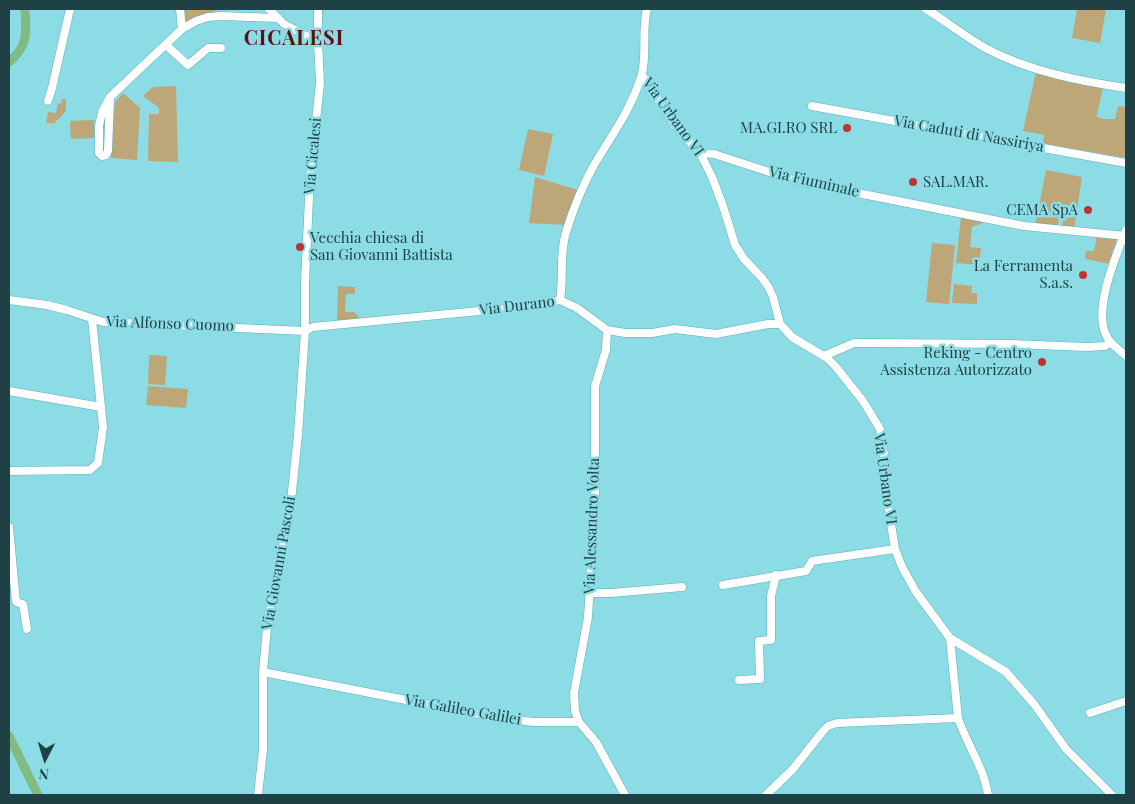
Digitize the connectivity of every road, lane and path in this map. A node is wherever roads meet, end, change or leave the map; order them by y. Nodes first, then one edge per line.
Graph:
1 (70, 9) edge
2 (180, 9) edge
3 (269, 9) edge
4 (318, 9) edge
5 (647, 9) edge
6 (926, 9) edge
7 (219, 12) edge
8 (278, 18) junction
9 (182, 29) junction
10 (318, 42) junction
11 (166, 45) junction
12 (221, 48) dead end
13 (642, 74) junction
14 (1126, 88) edge
15 (110, 97) junction
16 (48, 101) dead end
17 (812, 106) dead end
18 (700, 153) junction
19 (1126, 163) edge
20 (1125, 234) edge
21 (9, 300) edge
22 (560, 300) junction
23 (92, 320) junction
24 (780, 324) junction
25 (305, 330) junction
26 (607, 330) junction
27 (1111, 342) junction
28 (824, 356) junction
29 (1126, 356) edge
30 (9, 391) edge
31 (101, 407) junction
32 (9, 471) edge
33 (9, 527) edge
34 (895, 548) junction
35 (776, 575) junction
36 (723, 585) dead end
37 (682, 586) dead end
38 (589, 593) junction
39 (26, 629) dead end
40 (950, 638) junction
41 (264, 672) junction
42 (739, 680) dead end
43 (1126, 701) edge
44 (1090, 713) dead end
45 (958, 718) junction
46 (579, 722) junction
47 (258, 795) edge
48 (625, 795) edge
49 (766, 795) edge
50 (988, 795) edge
51 (1112, 795) edge

1 - 16 street
2 - 9 street
3 - 8 street
4 - 10 street, Via Cicalesi
5 - 13 street, Via Urbano VI
6 - 14 street
7 - 8 street
7 - 9 street
8 - 10 street
9 - 11 street
10 - 25 street, Via Cicalesi
11 - 12 street
11 - 15 street
13 - 18 street, Via Urbano VI
13 - 22 street
15 - 15 street
17 - 19 street, Via Caduti di Nassiriya
18 - 20 street, Via Fiuminale
18 - 24 street, Via Urbano VI
20 - 27 street
21 - 23 street, Via Alfonso Cuomo
22 - 25 street, Via Durano
22 - 26 street, Via Durano
23 - 25 street, Via Alfonso Cuomo
23 - 31 street
24 - 26 street, Via Durano
24 - 28 street, Via Urbano VI
25 - 41 street, Via Giovanni Pascoli
26 - 38 street, Via Alessandro Volta
27 - 28 street
27 - 29 street
28 - 34 street, Via Urbano VI
30 - 31 street
31 - 32 street
33 - 39 street
34 - 35 street
34 - 40 street, Via Urbano VI
35 - 36 street
35 - 42 street
37 - 38 street
38 - 46 street, Via Alessandro Volta
40 - 45 street
40 - 51 street, Via Urbano VI
41 - 46 street, Via Galileo Galilei
41 - 47 street, Via Giovanni Pascoli
43 - 44 street
45 - 49 street
45 - 50 street
46 - 48 street

